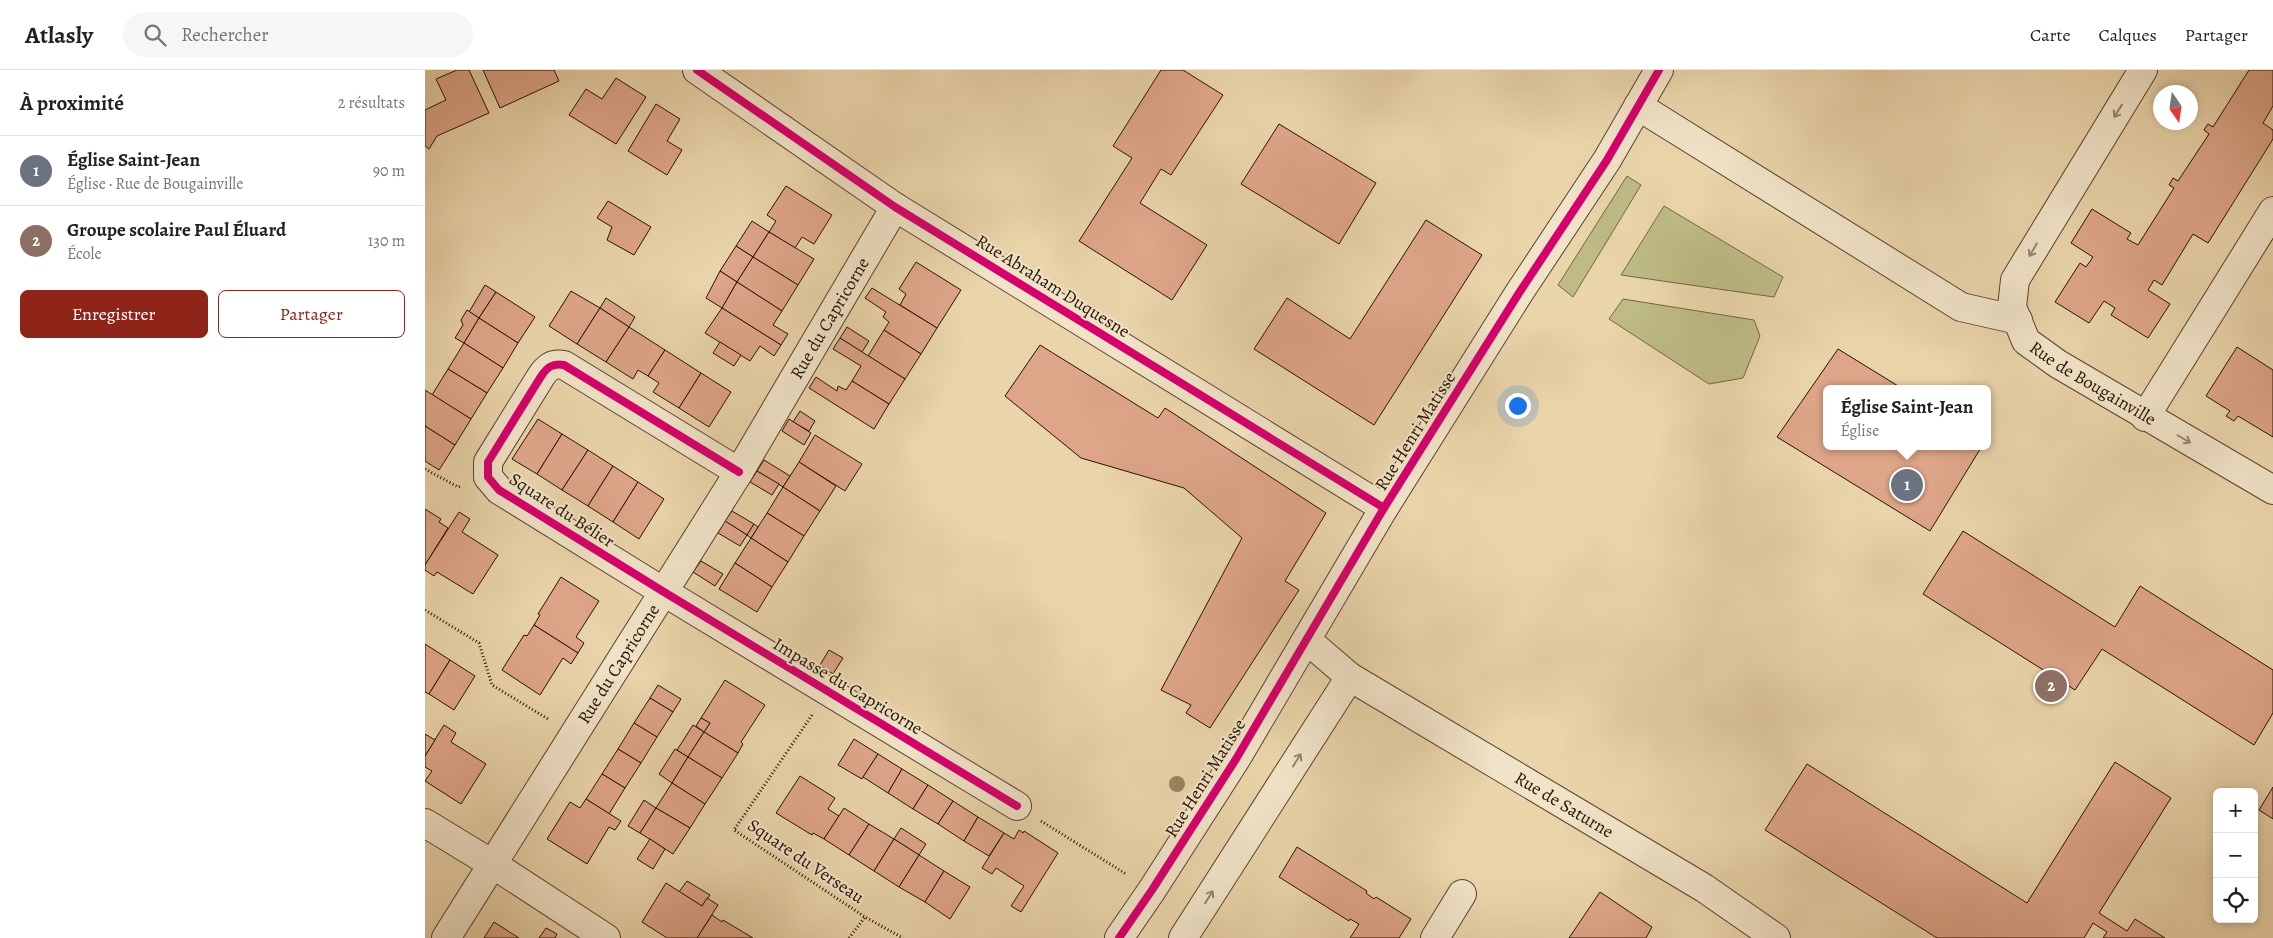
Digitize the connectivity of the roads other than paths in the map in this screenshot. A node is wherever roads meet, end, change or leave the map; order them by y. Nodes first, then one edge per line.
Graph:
1 (1659, 70) edge
2 (2143, 70) edge
3 (710, 73) edge
4 (1638, 106) junction
5 (895, 207) junction
6 (2273, 211) edge
7 (2018, 320) junction
8 (2145, 417) junction
9 (739, 472) junction
10 (2273, 490) edge
11 (1384, 508) junction
12 (664, 592) junction
13 (1307, 640) junction
14 (1350, 677) junction
15 (1017, 806) road end
16 (425, 823) edge
17 (494, 865) junction
18 (1462, 894) dead end
19 (446, 938) edge
20 (606, 938) edge
21 (1119, 938) edge
22 (1183, 938) edge
23 (1435, 938) edge
24 (1776, 938) edge

1 - 4 street, Rue Henri Matisse
2 -> 7 street, Rue de Bougainville
3 - 5 street, Rue Abraham Duquesne
4 - 7 street
4 - 11 street, Rue Henri Matisse
5 - 9 street, Rue du Capricorne
5 - 11 street, Rue Abraham Duquesne
6 - 8 street
7 - 8 street, Rue de Bougainville
8 -> 10 street, Rue de Bougainville
9 - 12 street, Rue du Capricorne
9 - 12 street, Square du Bélier
11 - 13 street, Rue Henri Matisse
12 - 15 street, Impasse du Capricorne
12 - 17 street, Rue du Capricorne
13 - 14 street, Rue de Saturne
13 - 21 street, Rue Henri Matisse
22 -> 14 street
14 - 24 street, Rue de Saturne
16 - 17 street
17 - 19 street, Rue du Capricorne
17 - 20 street
18 - 23 street

